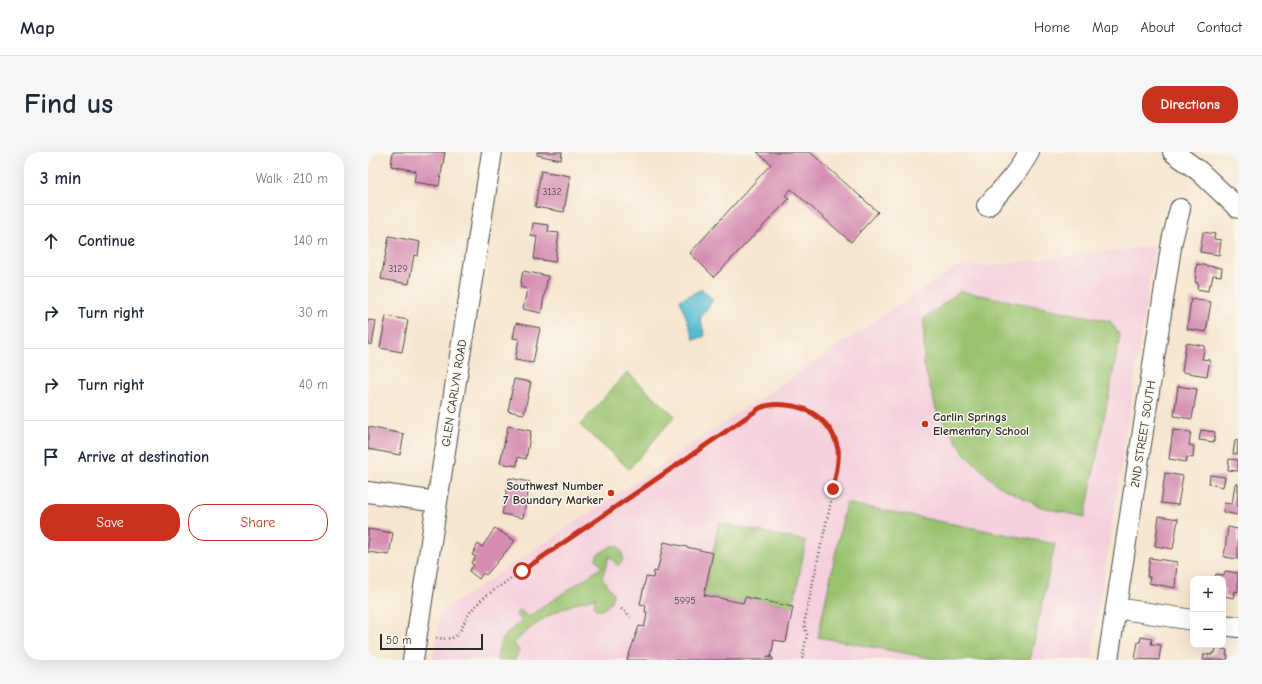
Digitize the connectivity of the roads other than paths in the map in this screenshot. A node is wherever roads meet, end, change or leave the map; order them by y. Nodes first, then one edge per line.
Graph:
1 (492, 152) edge
2 (1029, 152) edge
3 (1176, 153) edge
4 (987, 206) dead end
5 (1238, 208) edge
6 (1180, 209) dead end
7 (368, 492) edge
8 (437, 502) junction
9 (1116, 608) junction
10 (1190, 620) edge
11 (1226, 625) edge
12 (1238, 627) edge
13 (414, 660) edge
14 (1108, 660) edge

1 - 8 street, GLEN CARLYN ROAD
2 - 4 street
3 - 5 street
6 - 9 street, 2ND STREET SOUTH
7 - 8 street
8 - 13 street, GLEN CARLYN ROAD
9 - 10 street
9 - 14 street, 2ND STREET SOUTH
11 - 12 street

